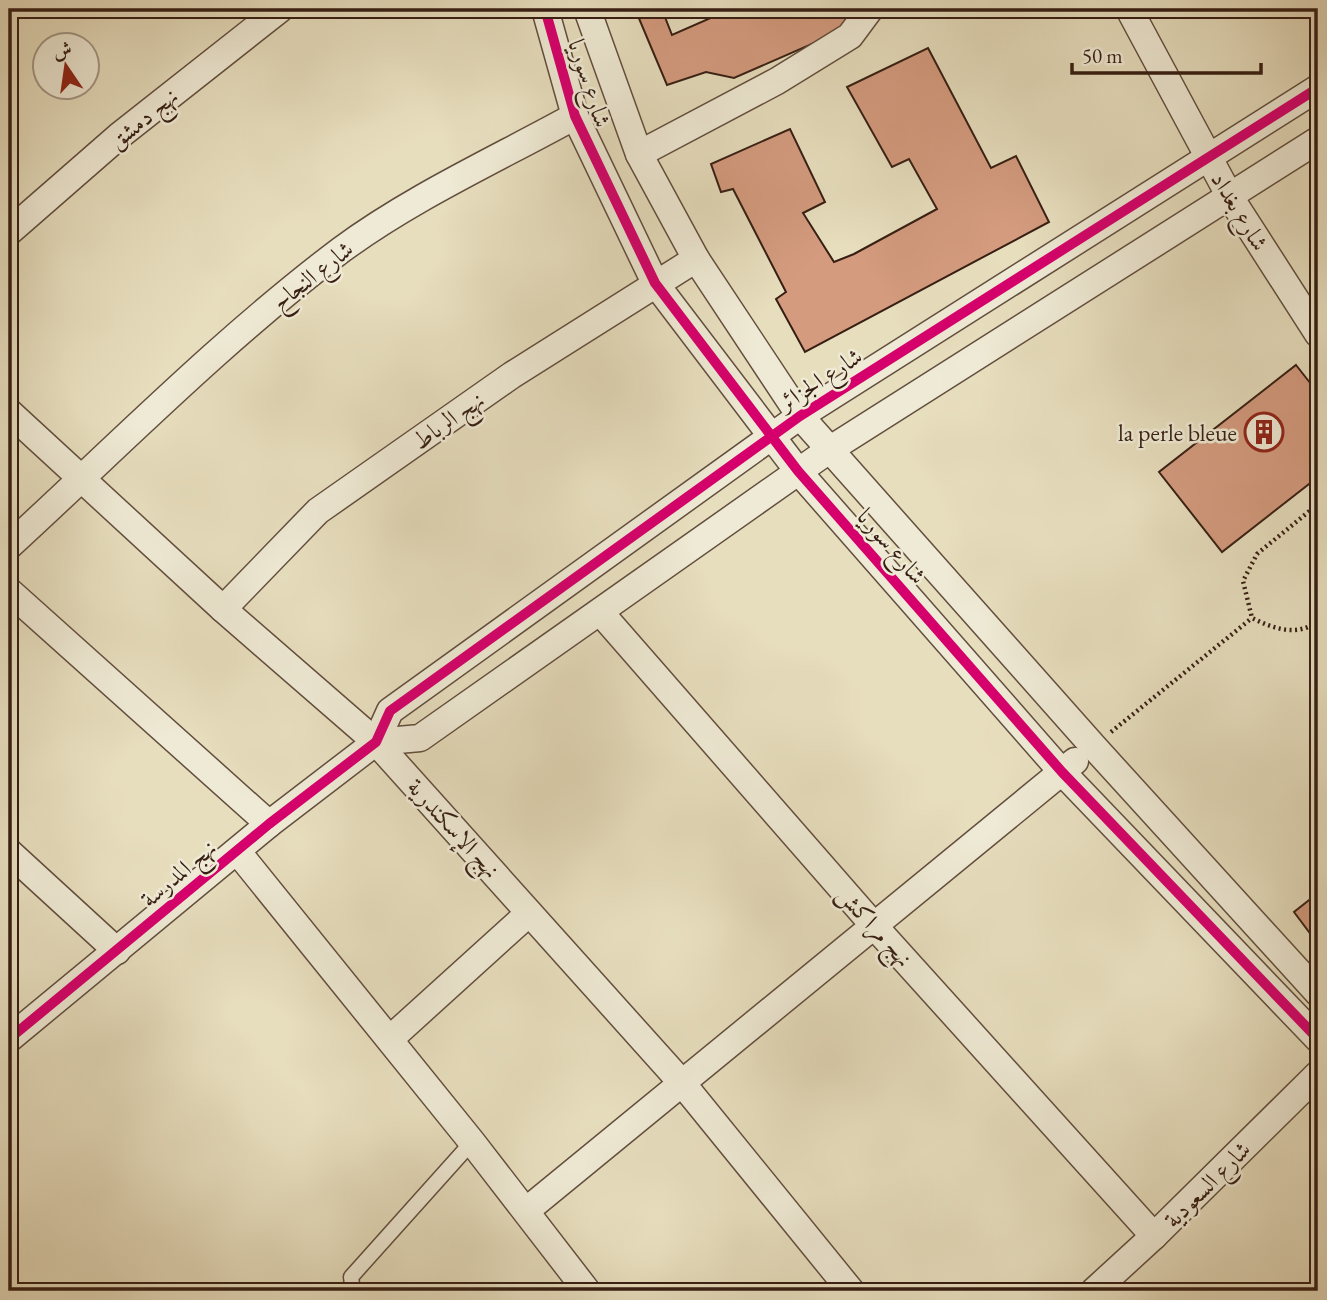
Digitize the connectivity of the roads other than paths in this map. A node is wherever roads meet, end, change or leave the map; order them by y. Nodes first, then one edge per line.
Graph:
1 (280, 9) edge
2 (545, 9) edge
3 (587, 9) edge
4 (870, 9) edge
5 (1129, 9) edge
6 (1318, 88) edge
7 (575, 116) junction
8 (1318, 140) edge
9 (639, 155) junction
10 (1208, 158) junction
11 (1230, 197) junction
12 (9, 232) edge
13 (696, 259) junction
14 (655, 283) junction
15 (1318, 334) edge
16 (9, 412) edge
17 (800, 416) junction
18 (772, 436) junction
19 (829, 450) junction
20 (798, 471) junction
21 (80, 480) junction
22 (9, 546) edge
23 (9, 591) edge
24 (223, 609) junction
25 (600, 612) junction
26 (376, 742) junction
27 (1094, 747) junction
28 (1062, 772) junction
29 (269, 824) junction
30 (237, 851) junction
31 (9, 852) edge
32 (529, 912) junction
33 (876, 928) junction
34 (117, 951) junction
35 (1318, 993) edge
36 (390, 1038) junction
37 (9, 1039) edge
38 (1318, 1039) edge
39 (1318, 1074) edge
40 (682, 1083) junction
41 (472, 1142) junction
42 (527, 1210) junction
43 (1154, 1236) junction
44 (353, 1291) edge
45 (587, 1291) edge
46 (851, 1291) edge
47 (1094, 1291) edge

1 - 12 street, نهج دمشق
2 - 7 street, شارع سوريا
3 - 9 street, شارع سوريا
4 - 9 street
5 - 10 street, شارع بغداد
6 - 10 street, شارع الجزائر
7 - 14 street, شارع سوريا
7 - 21 street, شارع النجاح
8 - 11 street
9 - 13 street, شارع سوريا
10 - 11 street, شارع بغداد
10 - 17 street, شارع الجزائر
11 - 15 street, شارع بغداد
11 - 19 street
13 - 14 street, نهج الرباط
13 - 17 street, شارع سوريا
14 - 18 street, شارع سوريا
14 - 24 street, نهج الرباط
16 - 21 street, نهج الإسكندرية
17 - 18 street, شارع الجزائر
17 - 19 street, شارع سوريا
18 - 20 street, شارع سوريا
18 - 26 street, شارع الجزائر
19 - 20 street
19 - 27 street, شارع سوريا
20 - 25 street
20 - 28 street, شارع سوريا
21 - 22 street, شارع النجاح
21 - 24 street, نهج الإسكندرية
23 - 29 street
24 - 26 street, نهج الإسكندرية
25 - 26 street
25 - 33 street, نهج مراكش
26 - 29 street, نهج المدرسة
26 - 32 street, نهج الإسكندرية
27 - 28 street
27 - 35 street, شارع سوريا
28 - 33 street
28 - 38 street, شارع سوريا
29 - 30 street, نهج المدرسة
30 - 34 street, نهج المدرسة
30 - 36 street
31 - 34 street
32 - 36 street
32 - 40 street, نهج الإسكندرية
33 - 40 street
33 - 43 street, نهج مراكش
34 - 37 street, نهج المدرسة
36 - 41 street
39 - 43 street, شارع السعودية
40 - 42 street
40 - 46 street, نهج الإسكندرية
41 - 42 street
41 - 44 lane
42 - 45 street
43 - 47 street, شارع السعودية

